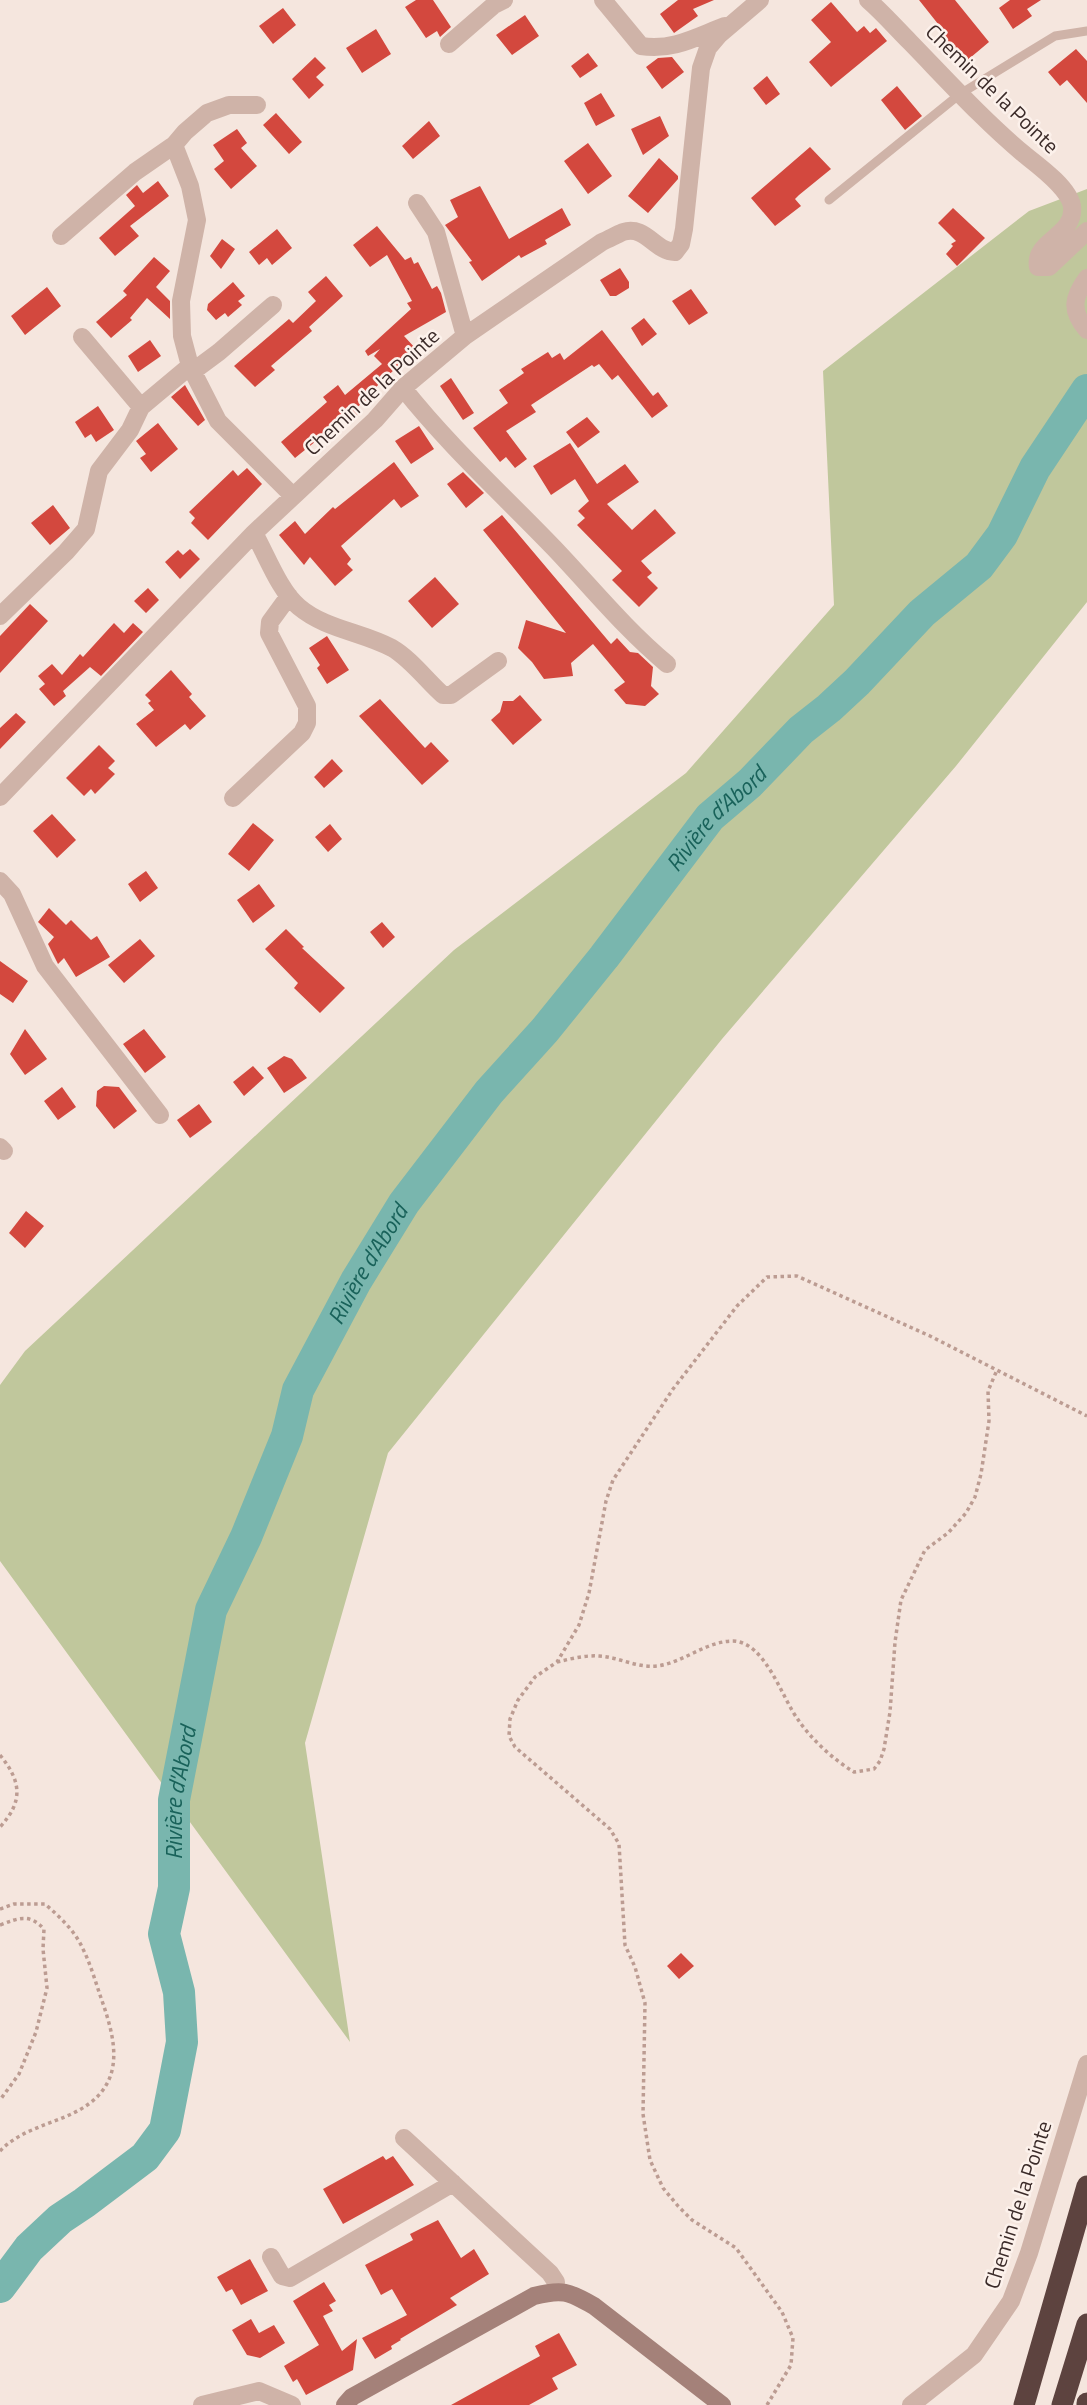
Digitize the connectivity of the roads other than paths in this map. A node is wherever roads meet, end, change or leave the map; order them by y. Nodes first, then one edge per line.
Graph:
1 (504, 0) edge
2 (603, 0) edge
3 (760, 0) edge
4 (868, 0) edge
5 (732, 23) junction
6 (1087, 31) edge
7 (449, 44) dead end
8 (960, 94) junction
9 (257, 105) dead end
10 (174, 145) junction
11 (829, 200) dead end
12 (417, 203) dead end
13 (1087, 231) edge
14 (61, 236) dead end
15 (1087, 278) edge
16 (273, 304) dead end
17 (1087, 330) edge
18 (465, 336) junction
19 (82, 337) dead end
20 (191, 369) junction
21 (403, 388) junction
22 (141, 407) junction
23 (293, 496) junction
24 (254, 533) junction
25 (289, 596) junction
26 (0, 616) edge
27 (498, 661) dead end
28 (667, 664) dead end
29 (0, 797) edge
30 (233, 798) dead end
31 (0, 881) edge
32 (160, 1115) dead end
33 (1087, 2064) edge
34 (404, 2138) dead end
35 (453, 2183) junction
36 (1087, 2186) edge
37 (271, 2257) dead end
38 (555, 2290) junction
39 (1087, 2324) edge
40 (202, 2405) edge
41 (292, 2405) edge
42 (345, 2405) edge
43 (722, 2405) edge
44 (911, 2405) edge
45 (1023, 2405) edge
46 (1062, 2405) edge

1 - 7 street
2 - 5 street
3 - 5 street, Chemin de la Pointe
4 - 8 street, Chemin de la Pointe
5 - 18 street, Chemin de la Pointe
6 - 8 lane
8 - 11 lane
8 - 13 street, Chemin de la Pointe
9 - 10 street
10 - 14 street
10 - 20 street
12 - 18 street
15 - 17 street
16 - 20 street
18 - 21 street, Chemin de la Pointe
19 - 22 street
20 - 22 street
20 - 23 street
21 - 23 street, Chemin de la Pointe
21 - 28 street
22 - 26 street
23 - 24 street, Chemin de la Pointe
24 - 25 street
24 - 29 street, Chemin de la Pointe
25 - 27 street
25 - 30 street
31 - 32 street
33 - 44 street, Chemin de la Pointe
34 - 35 street
35 - 37 street
35 - 38 street
36 - 45 highway
38 - 42 street
38 - 43 street
39 - 46 highway
40 - 41 street

